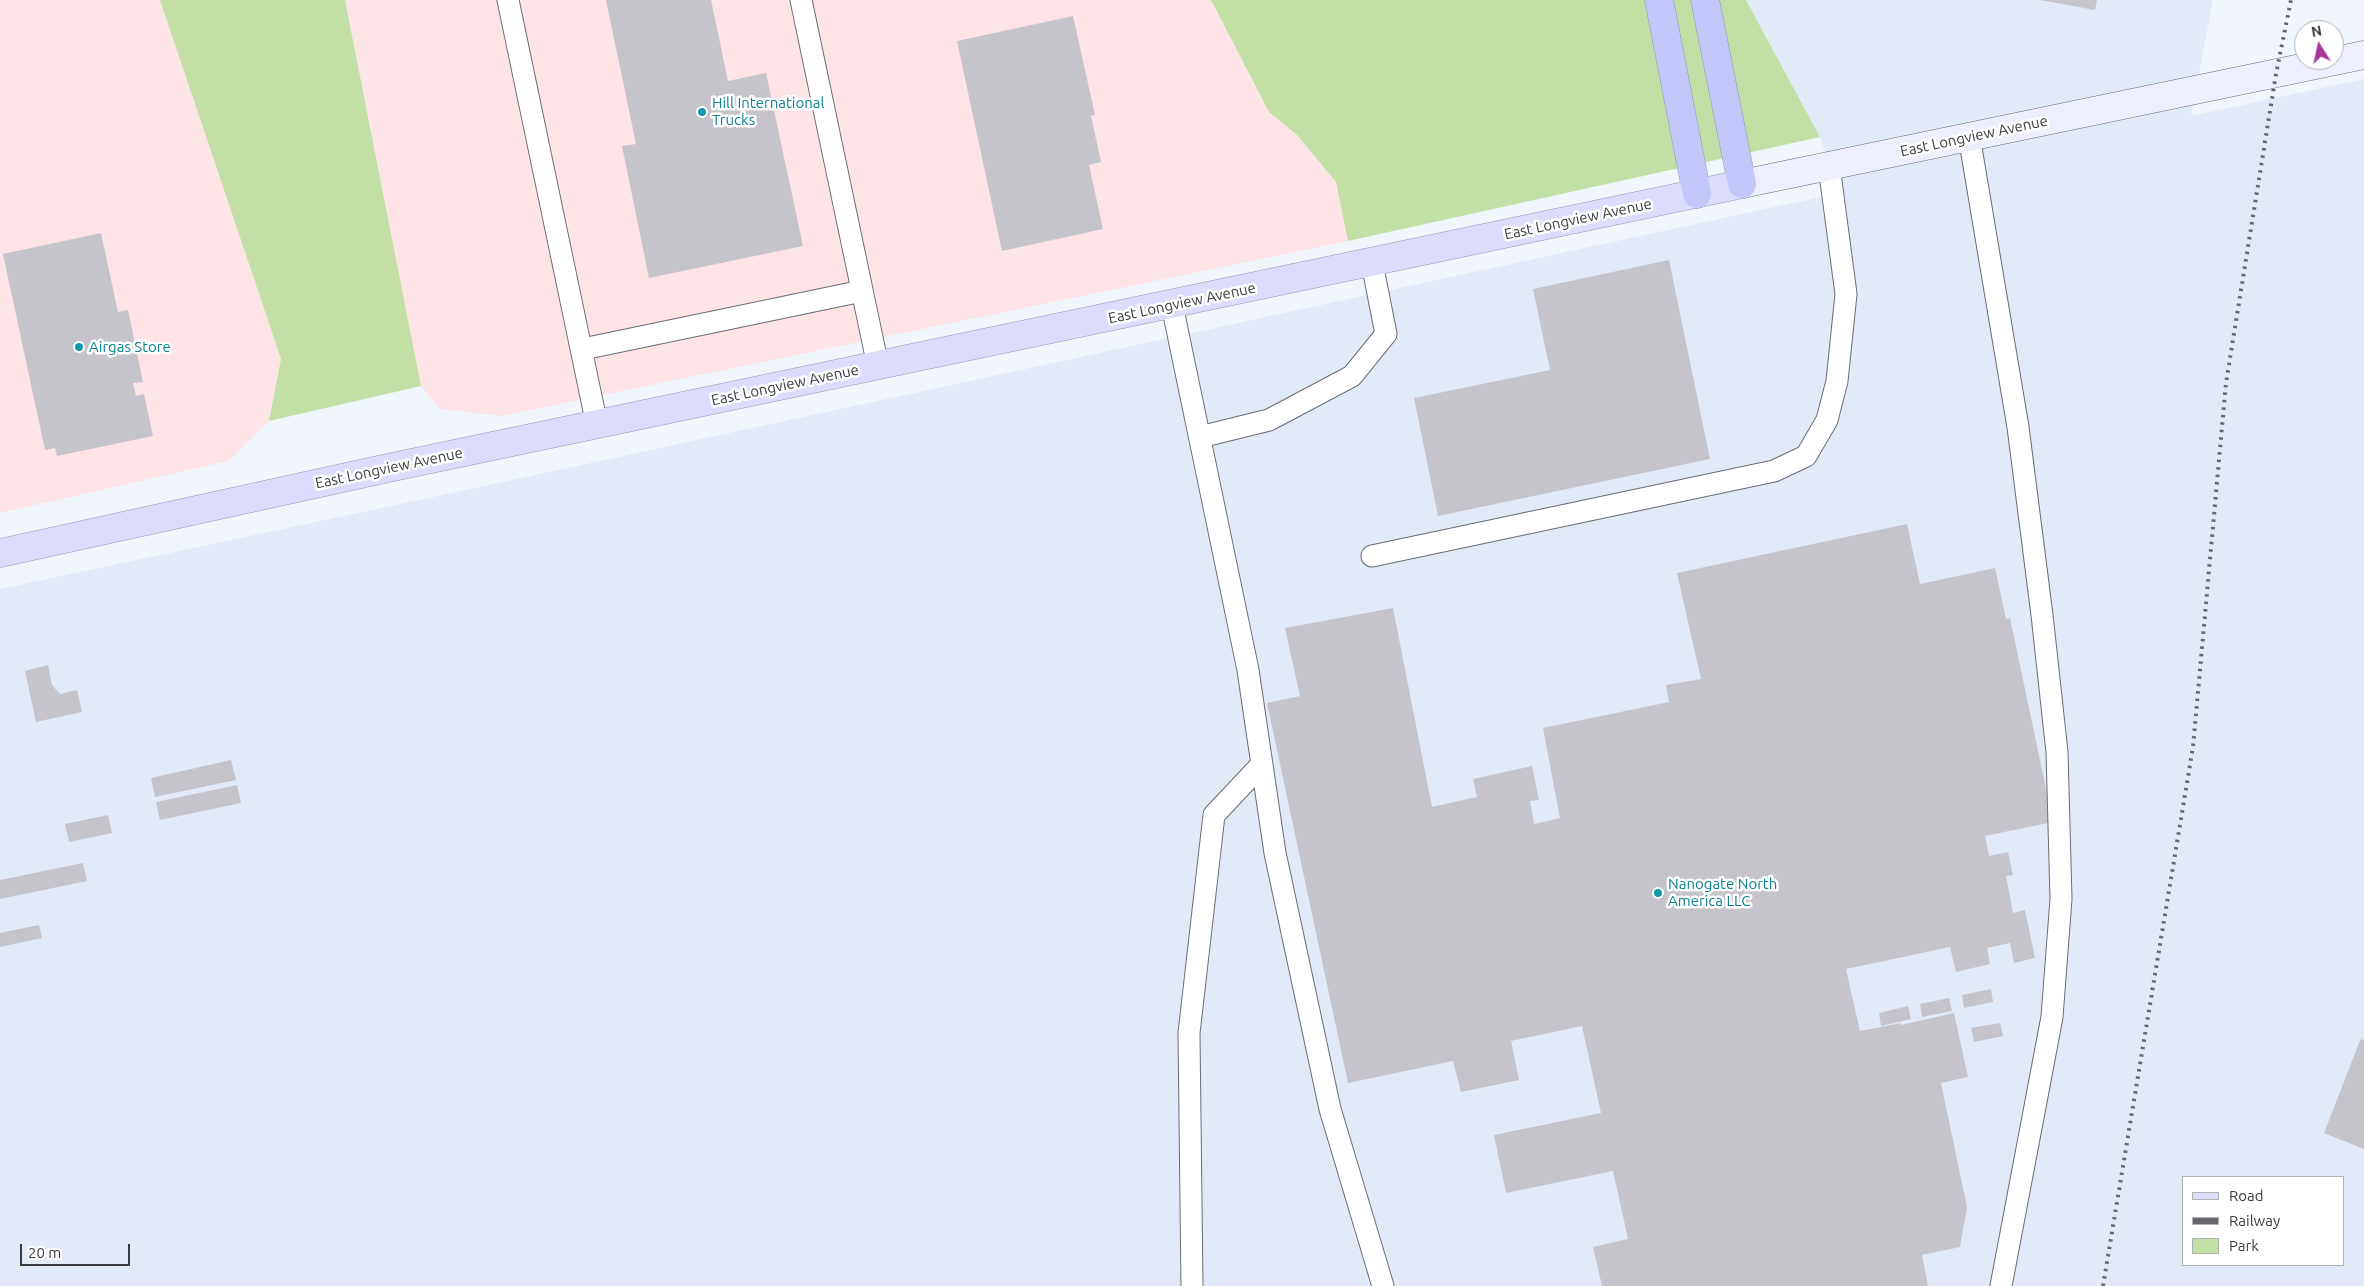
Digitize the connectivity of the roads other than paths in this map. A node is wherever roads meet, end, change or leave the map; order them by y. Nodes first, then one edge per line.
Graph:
1 (508, 0) edge
2 (801, 0) edge
3 (1659, 0) edge
4 (1705, 0) edge
5 (2364, 55) edge
6 (1969, 136) junction
7 (1829, 166) junction
8 (1742, 184) junction
9 (1697, 194) junction
10 (1372, 263) junction
11 (862, 291) junction
12 (1172, 305) junction
13 (583, 349) junction
14 (878, 366) junction
15 (597, 425) junction
16 (1200, 437) junction
17 (0, 553) edge
18 (1372, 556) dead end
19 (1262, 764) junction
20 (1192, 1286) edge
21 (1383, 1286) edge
22 (2001, 1286) edge

1 - 13 lane
2 - 11 lane
3 - 9 highway
4 - 8 highway
5 - 6 main road, East Longview Avenue
6 - 7 main road, East Longview Avenue
6 - 22 lane
7 - 8 main road, East Longview Avenue
7 - 18 lane
8 - 9 main road, East Longview Avenue
9 - 10 main road, East Longview Avenue
10 - 12 main road, East Longview Avenue
10 - 16 lane
11 - 13 lane
11 - 14 lane
12 - 14 main road, East Longview Avenue
12 - 16 lane
13 - 15 lane
14 - 15 main road, East Longview Avenue
15 - 17 main road, East Longview Avenue
16 - 19 lane
19 - 20 lane
19 - 21 lane

